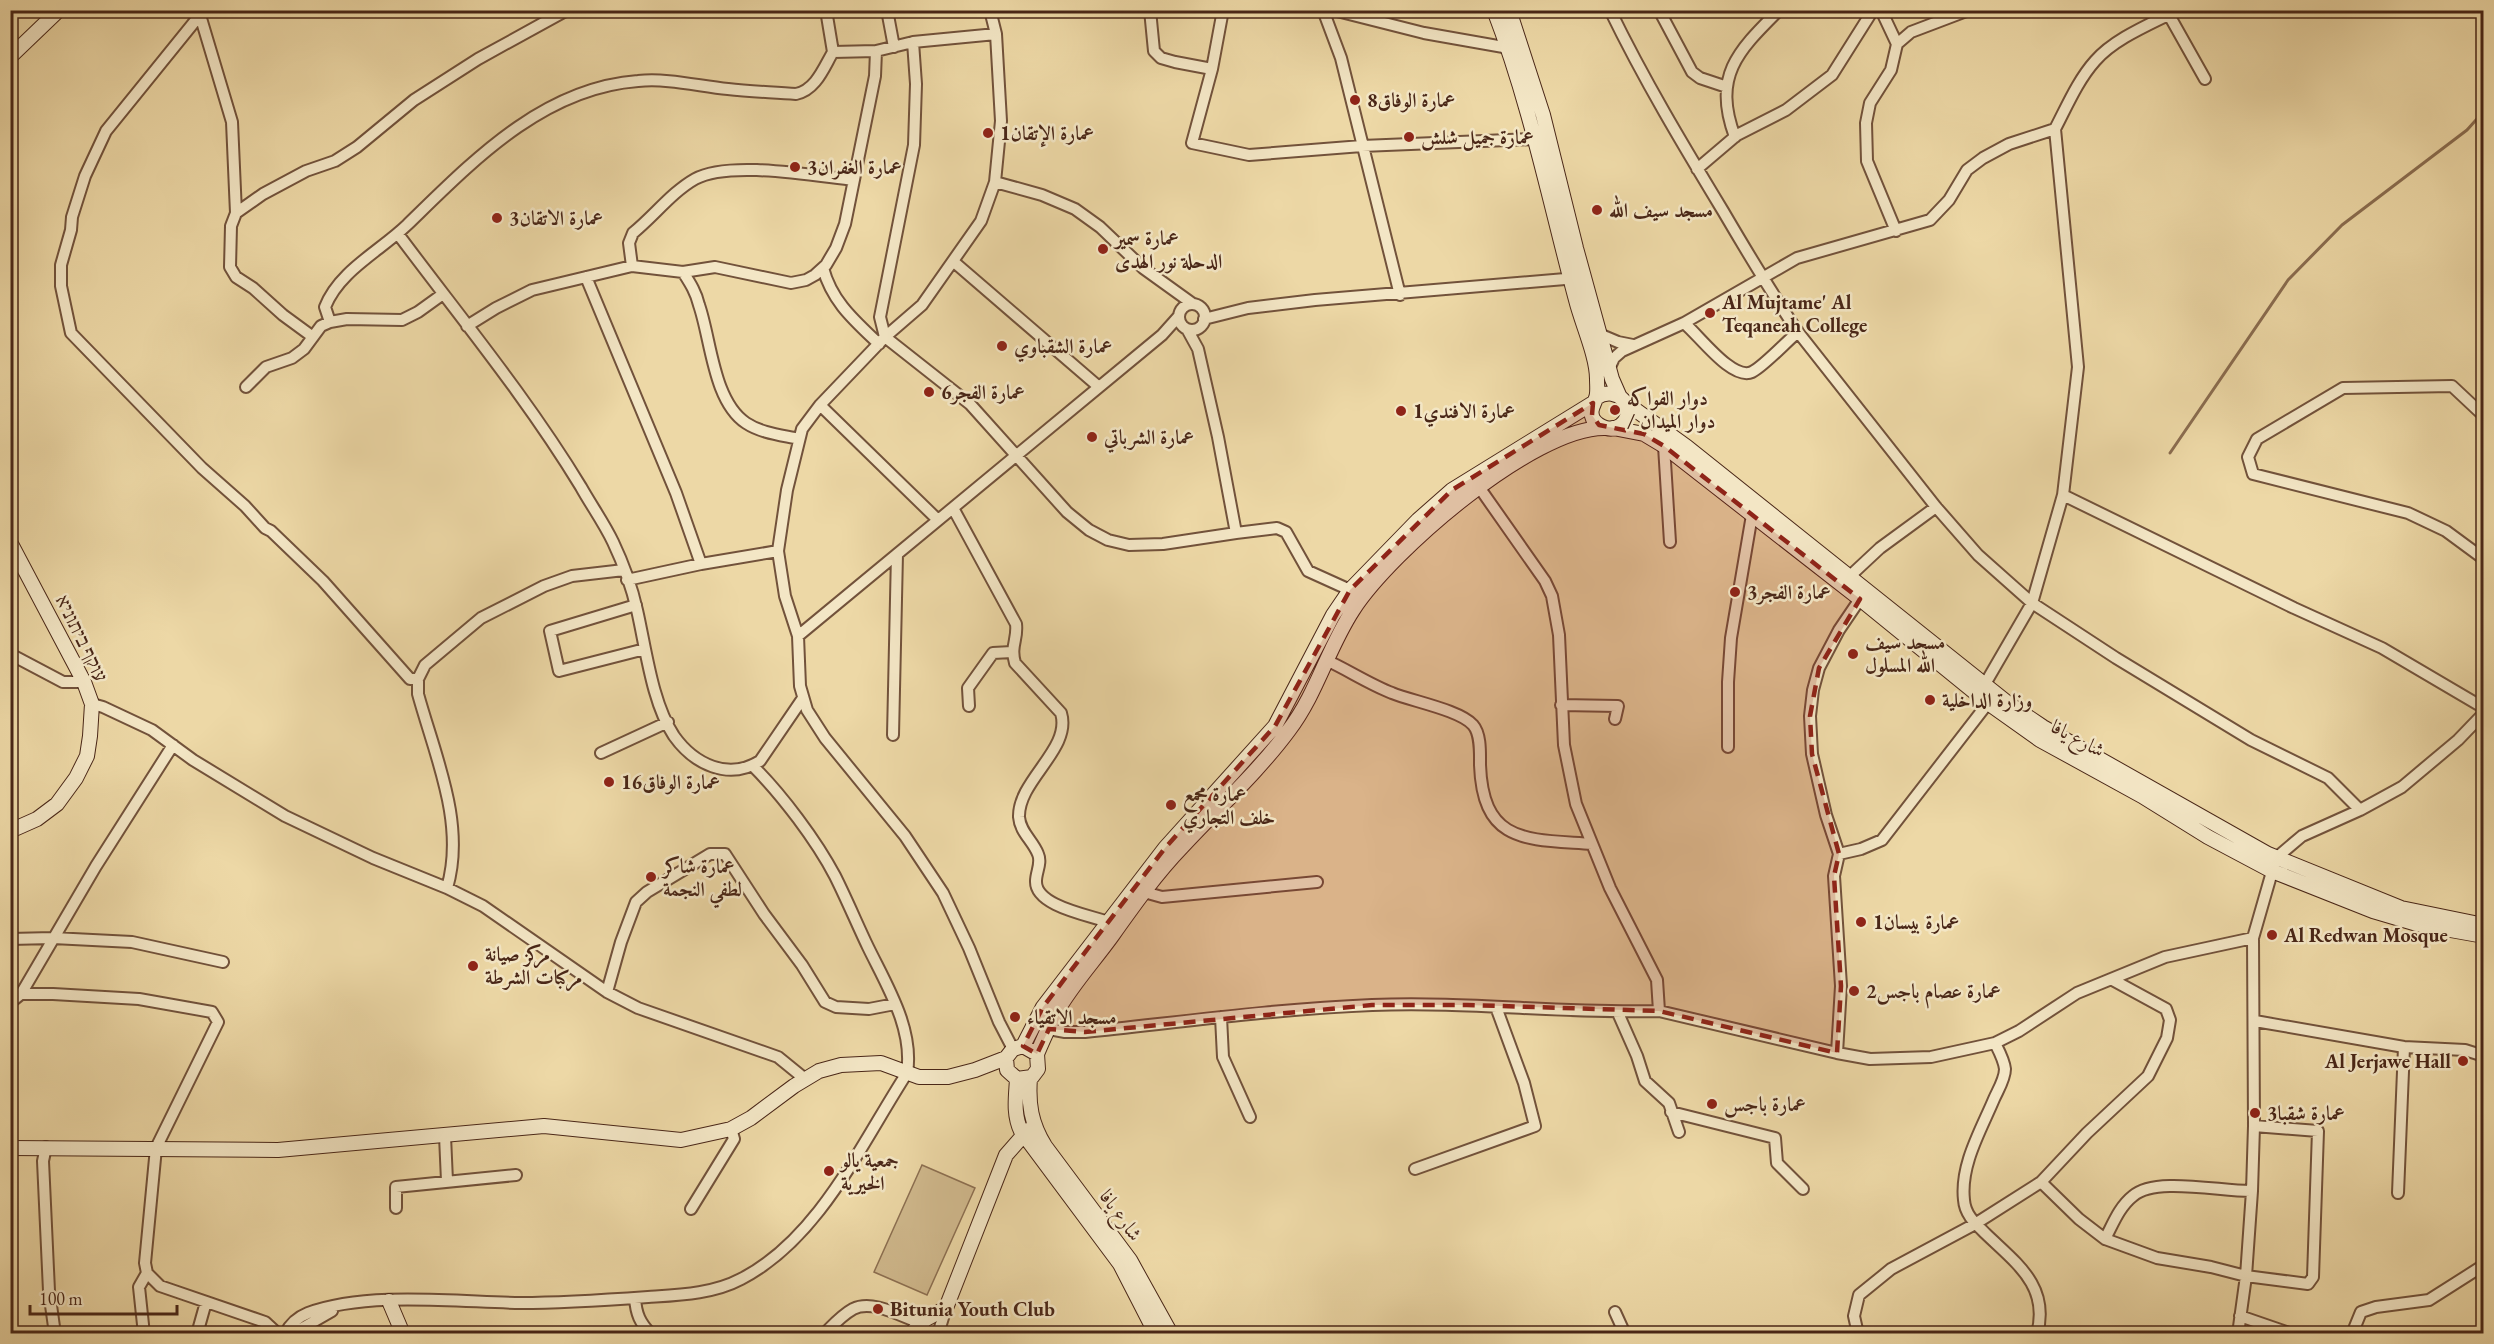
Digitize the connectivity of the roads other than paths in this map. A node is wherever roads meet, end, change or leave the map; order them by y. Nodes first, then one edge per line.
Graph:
1 (59, 10) edge
2 (567, 10) edge
3 (826, 10) edge
4 (887, 10) edge
5 (990, 10) edge
6 (1150, 10) edge
7 (1223, 10) edge
8 (1323, 10) edge
9 (1333, 10) edge
10 (1494, 10) edge
11 (1509, 10) edge
12 (1610, 10) edge
13 (1659, 10) edge
14 (1779, 10) edge
15 (1873, 10) edge
16 (1881, 10) edge
17 (1969, 10) edge
18 (202, 13) edge
19 (2173, 13) edge
20 (996, 34) junction
21 (913, 42) junction
22 (1897, 44) junction
23 (894, 47) junction
24 (1509, 48) junction
25 (876, 51) junction
26 (833, 52) junction
27 (10, 57) edge
28 (1212, 69) junction
29 (2205, 79) dead end
30 (1727, 87) junction
31 (2055, 129) junction
32 (1735, 137) junction
33 (1534, 138) junction
34 (1362, 146) junction
35 (1697, 169) junction
36 (854, 180) junction
37 (995, 183) junction
38 (236, 213) junction
39 (1896, 231) junction
40 (398, 234) junction
41 (954, 262) junction
42 (632, 266) junction
43 (823, 268) junction
44 (683, 272) junction
45 (586, 277) junction
46 (1577, 278) junction
47 (1762, 279) junction
48 (1167, 286) junction
49 (443, 294) junction
50 (1400, 295) junction
51 (1195, 304) junction
52 (1242, 309) junction
53 (1179, 314) junction
54 (1204, 321) junction
55 (330, 322) junction
56 (1684, 323) junction
57 (467, 326) junction
58 (1186, 328) junction
59 (1798, 332) junction
60 (1599, 334) junction
61 (1162, 335) junction
62 (314, 338) junction
63 (882, 341) junction
64 (1633, 345) junction
65 (1198, 349) junction
66 (1609, 369) junction
67 (246, 387) dead end
68 (1099, 387) junction
69 (1622, 399) junction
70 (1594, 400) junction
71 (820, 405) junction
72 (2484, 416) edge
73 (1609, 428) junction
74 (799, 439) junction
75 (1664, 446) junction
76 (1015, 456) junction
77 (1479, 487) junction
78 (2063, 495) junction
79 (1935, 507) junction
80 (953, 508) junction
81 (1752, 515) junction
82 (938, 520) junction
83 (1236, 533) junction
84 (10, 542) edge
85 (1670, 542) dead end
86 (778, 551) junction
87 (897, 554) junction
88 (2484, 559) edge
89 (701, 564) junction
90 (626, 575) junction
91 (1850, 576) junction
92 (1350, 590) junction
93 (1860, 599) junction
94 (2032, 603) junction
95 (636, 605) junction
96 (798, 636) junction
97 (645, 649) junction
98 (1011, 652) junction
99 (10, 654) edge
100 (1326, 660) junction
101 (418, 679) junction
102 (84, 682) junction
103 (1985, 684) junction
104 (803, 698) junction
105 (1988, 703) junction
106 (92, 704) junction
107 (1561, 705) junction
108 (969, 706) dead end
109 (2484, 708) edge
110 (2484, 713) edge
111 (1615, 719) dead end
112 (668, 722) junction
113 (893, 735) dead end
114 (173, 745) junction
115 (1728, 747) dead end
116 (602, 753) dead end
117 (753, 766) junction
118 (2360, 810) junction
119 (10, 831) edge
120 (1592, 844) junction
121 (1839, 854) junction
122 (2274, 864) junction
123 (1317, 882) dead end
124 (447, 888) junction
125 (1144, 892) junction
126 (1108, 921) junction
127 (2484, 925) edge
128 (2484, 936) edge
129 (53, 938) junction
130 (2253, 938) junction
131 (10, 939) edge
132 (223, 962) dead end
133 (2111, 979) junction
134 (607, 992) junction
135 (21, 994) junction
136 (10, 1003) edge
137 (896, 1004) junction
138 (1496, 1006) junction
139 (1659, 1011) junction
140 (1618, 1013) junction
141 (1221, 1017) junction
142 (2254, 1021) junction
143 (1049, 1029) junction
144 (1995, 1043) junction
145 (2404, 1047) junction
146 (1014, 1051) junction
147 (1837, 1053) junction
148 (1037, 1054) junction
149 (2484, 1056) edge
150 (975, 1070) junction
151 (907, 1073) junction
152 (1019, 1077) junction
153 (805, 1079) junction
154 (1671, 1112) junction
155 (1250, 1117) dead end
156 (1034, 1124) junction
157 (2254, 1126) junction
158 (731, 1129) junction
159 (1679, 1131) dead end
160 (1023, 1134) junction
161 (445, 1136) junction
162 (46, 1147) junction
163 (10, 1148) edge
164 (156, 1148) junction
165 (1415, 1169) dead end
166 (516, 1175) dead end
167 (447, 1181) junction
168 (2041, 1182) junction
169 (1803, 1189) dead end
170 (2252, 1191) junction
171 (2398, 1193) dead end
172 (396, 1208) dead end
173 (691, 1209) dead end
174 (1975, 1224) junction
175 (2105, 1239) junction
176 (2484, 1265) edge
177 (147, 1274) junction
178 (2246, 1276) junction
179 (635, 1298) junction
180 (389, 1301) junction
181 (206, 1302) junction
182 (343, 1305) junction
183 (946, 1308) junction
184 (1615, 1312) dead end
185 (2240, 1316) junction
186 (921, 1323) junction
187 (55, 1334) edge
188 (144, 1334) edge
189 (197, 1334) edge
190 (278, 1334) edge
191 (285, 1334) edge
192 (292, 1334) edge
193 (404, 1334) edge
194 (651, 1334) edge
195 (824, 1334) edge
196 (910, 1334) edge
197 (938, 1334) edge
198 (1156, 1334) edge
199 (1171, 1334) edge
200 (1625, 1334) edge
201 (1858, 1334) edge
202 (2037, 1334) edge
203 (2238, 1334) edge
204 (2292, 1334) edge
205 (2352, 1334) edge

1 - 27 main road
2 - 38 street
3 - 26 street
4 - 23 street
5 - 20 street
6 - 28 street
7 - 28 street
8 - 34 street
9 - 24 street
10 - 24 main road
11 - 46 main road
12 - 35 street
13 - 30 street
14 - 30 street
15 - 32 street
16 - 22 street
17 - 22 street
18 - 38 street
18 - 101 street
19 - 29 street
19 - 31 street
20 - 21 street
20 - 37 street
21 - 23 street
21 - 63 street
22 - 39 street
23 - 25 street
24 - 33 main road
25 - 26 street
25 - 36 street
26 - 40 street
28 - 34 street
30 - 32 street
31 - 39 street
31 - 78 street
32 - 35 street
33 - 34 street
33 - 46 main road
34 - 50 street
35 - 47 street
36 - 42 street
36 - 43 street
37 - 41 street
37 - 48 street
38 - 62 street
39 - 47 street
40 - 49 street
40 - 55 street
41 - 63 street
41 - 68 street
42 - 44 street
42 - 45 street
43 - 44 street
43 - 63 street
44 - 74 street
45 - 57 street
45 - 89 street
46 - 50 street
46 - 60 main road
46 - 70 main road
47 - 56 street
47 - 59 street
48 - 51 street
48 - 53 street
49 - 55 street
49 - 57 street
50 - 52 street
51 - 52 street
51 - 53 street
51 - 54 street
52 - 54 street
53 - 58 street
53 - 61 street
54 - 58 street
54 - 65 street
55 - 62 street
56 - 59 street
56 - 64 street
57 - 90 street
58 - 61 street
58 - 65 street
59 - 79 street
60 - 64 street
60 - 66 main road
61 - 68 street
62 - 67 street
63 - 71 street
63 - 76 street
64 - 66 street
65 - 83 street
66 - 69 main road
68 - 76 street
69 - 70 main road
69 - 73 main road
69 - 91 main road, شارع يافا
70 - 73 main road
70 - 92 main road
71 - 74 street
71 - 82 street
72 - 88 street
73 - 75 main road, شارع يافا
73 - 77 main road, شارع يافا
74 - 86 street
75 - 81 main road, شارع يافا
75 - 85 street
76 - 80 street
76 - 83 street
77 - 100 main road, شارع يافا
77 - 107 street
78 - 94 street
78 - 109 street
79 - 91 street
79 - 94 street
80 - 82 street
80 - 98 street
81 - 93 main road, شارع يافا
81 - 115 street
82 - 87 street
83 - 92 street
84 - 102 main road, עוקף ביתוניא
86 - 89 street
86 - 96 street
87 - 96 street
87 - 113 street
89 - 90 street
90 - 95 street
90 - 101 street
91 - 103 main road, شارع يافا
92 - 126 main road
93 - 105 main road, شارع يافا
93 - 121 street
94 - 103 street
94 - 118 street
95 - 97 street
95 - 97 street
96 - 104 street
97 - 112 street
98 - 108 street
98 - 126 street
99 - 102 street
100 - 120 street
100 - 125 main road, شارع يافا
101 - 124 street
102 - 106 main road, עוקף ביתוניא
103 - 122 main road, شارع يافا
104 - 117 street
104 - 146 street
105 - 121 street
105 - 122 main road, شارع يافا
106 - 114 street
106 - 119 main road, עוקף ביתוניא
107 - 111 street
107 - 120 street
110 - 118 street
112 - 116 street
112 - 117 street
114 - 124 street
114 - 129 street
117 - 137 street
118 - 122 street
120 - 139 street
121 - 147 street
122 - 127 main road, شارع يافا
122 - 128 main road, شارع يافا
122 - 130 street
123 - 125 street
124 - 134 street
125 - 143 main road, شارع يافا
126 - 146 main road
129 - 131 street
129 - 132 street
129 - 135 street
130 - 133 street
130 - 142 street
133 - 144 street
133 - 168 street
134 - 137 street
134 - 153 street
135 - 136 street
135 - 164 street
137 - 151 street
138 - 140 street
138 - 141 street
138 - 165 street
139 - 140 street
139 - 147 street
140 - 154 street
141 - 143 street
141 - 155 street
142 - 145 street
142 - 157 street
143 - 148 main road, شارع يافا
144 - 147 street
144 - 174 street
145 - 149 street
145 - 171 street
146 - 148 main road
146 - 150 main road
146 - 152 main road
148 - 152 main road, شارع يافا
150 - 151 main road
150 - 152 main road
151 - 153 main road
151 - 179 street
152 - 156 main road, شارع يافا
152 - 160 main road
153 - 158 main road
154 - 159 street
154 - 169 street
156 - 160 main road
156 - 199 main road, شارع يافا
157 - 170 street
157 - 178 street
158 - 161 main road
158 - 173 street
160 - 183 main road
160 - 198 main road
161 - 164 main road
161 - 167 street
162 - 163 main road
162 - 164 main road
162 - 187 street
164 - 177 street
166 - 167 street
167 - 172 street
168 - 174 street
168 - 175 street
170 - 175 street
170 - 178 street
174 - 201 street
174 - 202 street
175 - 178 street
176 - 205 street
177 - 181 street
177 - 188 street
178 - 185 street
179 - 180 street
179 - 194 street
180 - 182 street
180 - 193 main road
181 - 189 street
181 - 190 street
182 - 191 street
182 - 192 street
183 - 186 main road
183 - 197 street
184 - 200 street
185 - 203 street
185 - 204 street
186 - 195 street
186 - 196 main road

